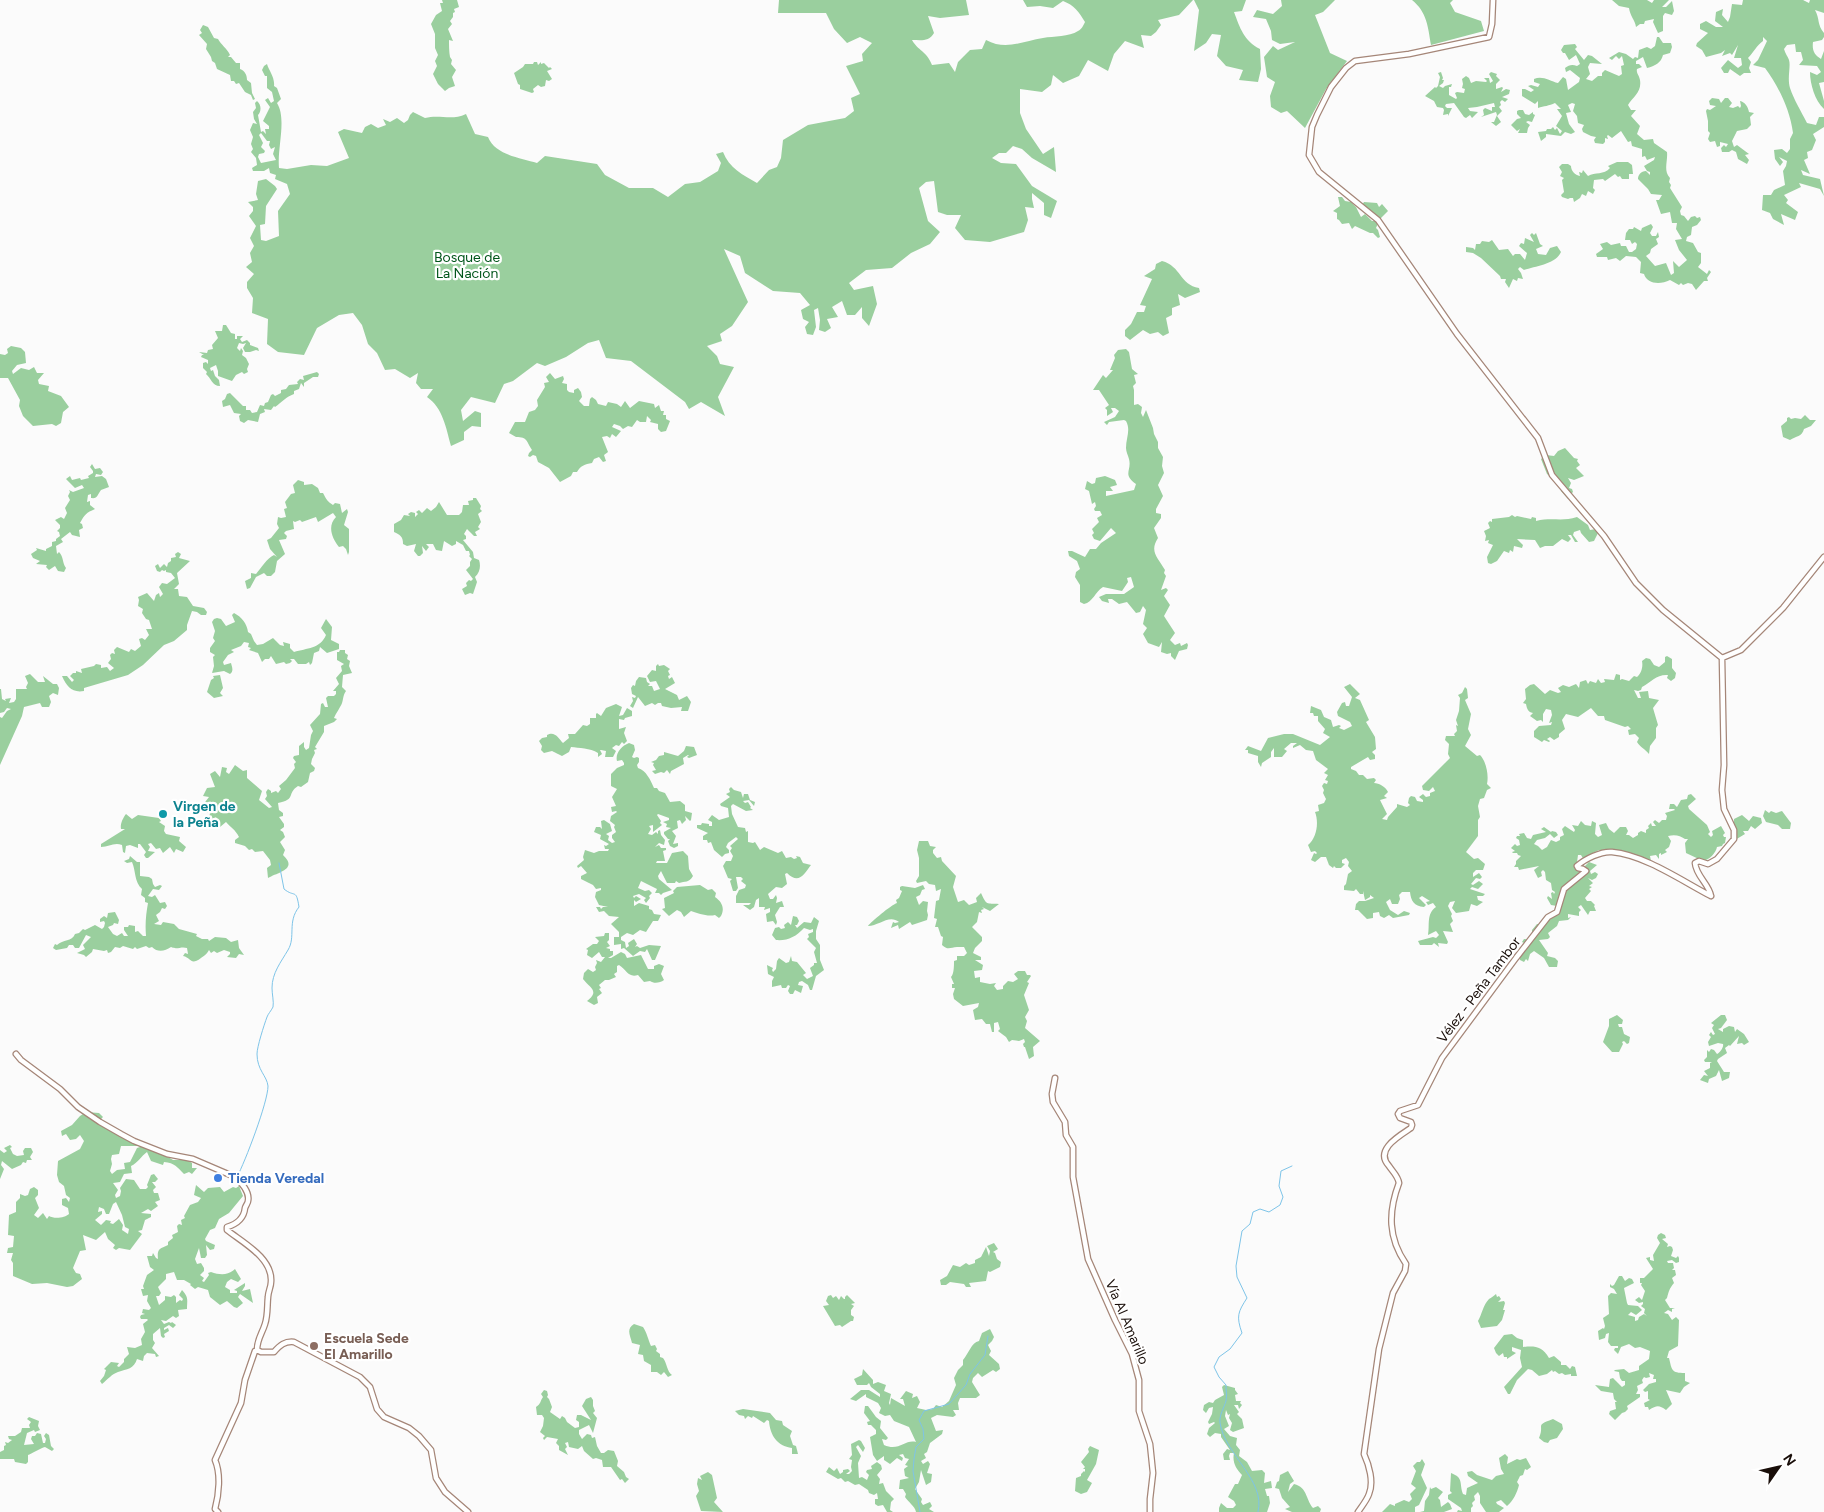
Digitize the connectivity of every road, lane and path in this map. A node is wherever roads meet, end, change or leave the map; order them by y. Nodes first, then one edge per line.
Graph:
1 (1493, 0) edge
2 (1824, 557) edge
3 (1722, 658) junction
4 (16, 1054) dead end
5 (1055, 1078) dead end
6 (258, 1350) junction
7 (218, 1512) edge
8 (468, 1512) edge
9 (1150, 1512) edge
10 (1358, 1512) edge

1 - 3 street
2 - 3 street
3 - 10 street, Vélez - Peña Tambor
4 - 6 street
5 - 9 street, Vía Al Amarillo
6 - 7 street
6 - 8 street

